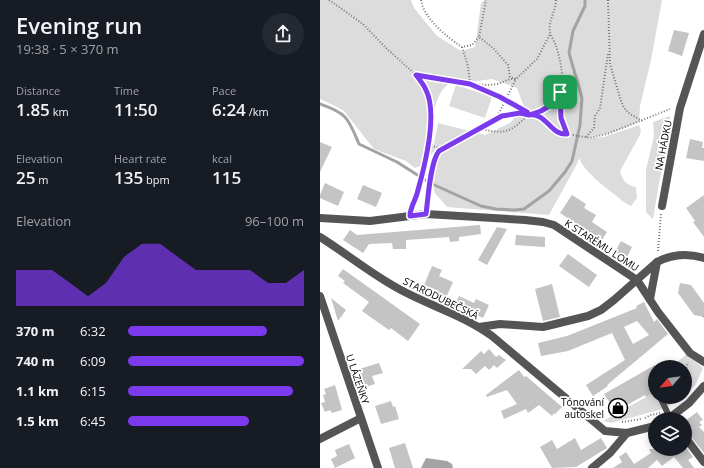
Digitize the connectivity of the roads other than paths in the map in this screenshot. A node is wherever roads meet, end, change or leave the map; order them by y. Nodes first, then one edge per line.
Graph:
1 (704, 34) edge
2 (702, 53) edge
3 (662, 206) road end
4 (320, 218) edge
5 (320, 236) edge
6 (704, 258) edge
7 (657, 262) junction
8 (637, 280) junction
9 (320, 296) edge
10 (650, 299) junction
11 (479, 327) junction
12 (704, 362) edge
13 (704, 386) edge
14 (675, 412) edge
15 (361, 418) junction
16 (648, 428) edge
17 (627, 433) junction
18 (320, 439) edge
19 (692, 446) edge
20 (704, 462) edge
21 (378, 468) edge
22 (592, 468) edge

1 - 2 street, NA HÁDKU
2 - 3 street, NA HÁDKU
4 - 8 street, K STARÉMU LOMU
5 - 11 street, STARODUBEČSKÁ
6 - 7 street
7 - 8 street
7 - 10 street
8 - 10 street, K STARÉMU LOMU
8 - 11 street
9 - 15 street, U LÁZEŇKY
10 - 12 street, K STARÉMU LOMU
11 - 17 street, STARODUBEČSKÁ
13 - 14 street
15 - 18 street
15 - 21 street, U LÁZEŇKY
16 - 17 street
17 - 22 street
19 - 20 street

